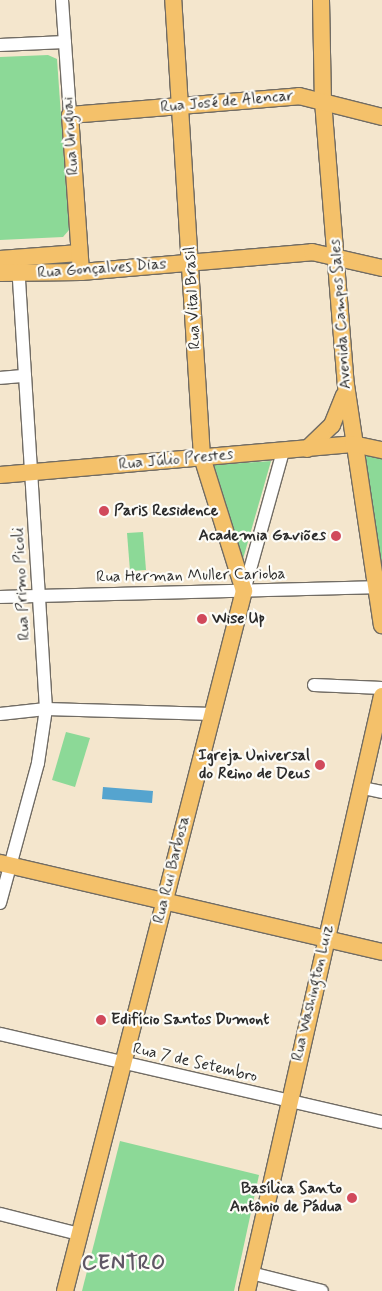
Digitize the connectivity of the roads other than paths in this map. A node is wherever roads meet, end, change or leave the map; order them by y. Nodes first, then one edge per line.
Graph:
1 (62, 0) edge
2 (173, 0) edge
3 (321, 0) edge
4 (65, 42) junction
5 (0, 45) edge
6 (323, 101) junction
7 (180, 106) junction
8 (70, 115) junction
9 (382, 117) edge
10 (79, 253) junction
11 (337, 256) junction
12 (17, 258) junction
13 (0, 259) edge
14 (191, 262) junction
15 (382, 268) edge
16 (81, 272) junction
17 (0, 273) edge
18 (19, 275) junction
19 (25, 376) junction
20 (0, 378) edge
21 (346, 385) junction
22 (353, 444) junction
23 (306, 449) junction
24 (382, 450) edge
25 (283, 451) junction
26 (202, 457) junction
27 (32, 472) junction
28 (0, 475) edge
29 (380, 587) edge
30 (244, 591) junction
31 (39, 596) junction
32 (0, 597) edge
33 (382, 625) edge
34 (314, 685) dead end
35 (382, 688) edge
36 (382, 696) edge
37 (46, 709) junction
38 (0, 714) edge
39 (213, 714) junction
40 (363, 788) junction
41 (382, 792) edge
42 (5, 864) edge
43 (0, 903) edge
44 (163, 903) junction
45 (325, 939) junction
46 (382, 952) edge
47 (0, 1034) edge
48 (123, 1063) junction
49 (288, 1102) junction
50 (382, 1122) edge
51 (0, 1214) edge
52 (79, 1234) junction
53 (251, 1274) junction
54 (65, 1291) edge
55 (247, 1291) edge
56 (322, 1291) edge

1 - 4 street, Rua Uruguai
2 - 7 main road, Rua Vital Brasil
3 - 6 main road, Avenida Campos Sales
4 - 5 street
4 - 8 street, Rua Uruguai
6 - 7 main road, Rua José de Alencar
6 - 9 main road, Rua José de Alencar
6 - 11 main road, Avenida Campos Sales
7 - 8 main road, Rua José de Alencar
7 - 14 main road, Rua Vital Brasil
8 - 10 main road, Rua Uruguai
10 - 12 main road, Rua Gonçalves Dias
10 - 16 main road, Rua Uruguai
11 - 14 main road, Rua Gonçalves Dias
11 - 15 main road, Rua Gonçalves Dias
11 - 21 main road, Avenida Campos Sales
12 - 13 main road, Rua Gonçalves Dias
12 - 18 street, Rua Primo Picoli
14 - 16 main road, Rua Gonçalves Dias
14 - 26 main road, Rua Vital Brasil
16 - 18 main road, Rua Gonçalves Dias
17 - 18 main road, Rua Gonçalves Dias
18 - 19 street, Rua Primo Picoli
19 - 20 street
19 - 27 street, Rua Primo Picoli
21 - 22 main road, Avenida Campos Sales
21 - 23 main road
22 - 23 main road, Rua Júlio Prestes
22 - 24 main road, Rua Júlio Prestes
22 - 29 main road, Avenida Campos Sales
23 - 25 main road, Rua Júlio Prestes
25 - 26 main road, Rua Júlio Prestes
25 - 30 street, Rua Rui Barbosa
26 - 27 main road, Rua Júlio Prestes
26 - 30 main road, Rua Vital Brasil
27 - 28 main road, Rua Júlio Prestes
27 - 31 street, Rua Primo Picoli
29 - 30 street, Rua Herman Muller Carioba
29 - 33 main road, Avenida Campos Sales
30 - 31 street, Rua Herman Muller Carioba
30 - 39 main road, Rua Rui Barbosa
31 - 32 street, Rua Herman Muller Carioba
31 - 37 street, Rua Primo Picoli
34 - 35 street
36 - 40 main road, Rua Washington Luiz
37 - 38 street
37 - 39 street
37 - 42 street, Rua Primo Picoli
39 - 44 main road, Rua Rui Barbosa
40 - 41 street
40 - 45 main road, Rua Washington Luiz
42 - 43 street, Rua Primo Picoli
42 - 44 main road
44 - 45 main road
44 - 48 main road, Rua Rui Barbosa
45 - 46 main road
45 - 49 main road, Rua Washington Luiz
47 - 48 street, Rua 7 de Setembro
48 - 49 street, Rua 7 de Setembro
48 - 52 main road, Rua Rui Barbosa
49 - 50 street, Rua 7 de Setembro
49 - 53 main road, Rua Washington Luiz
51 - 52 street
52 - 54 main road, Rua Rui Barbosa
53 - 55 main road, Rua Washington Luiz
53 - 56 street

